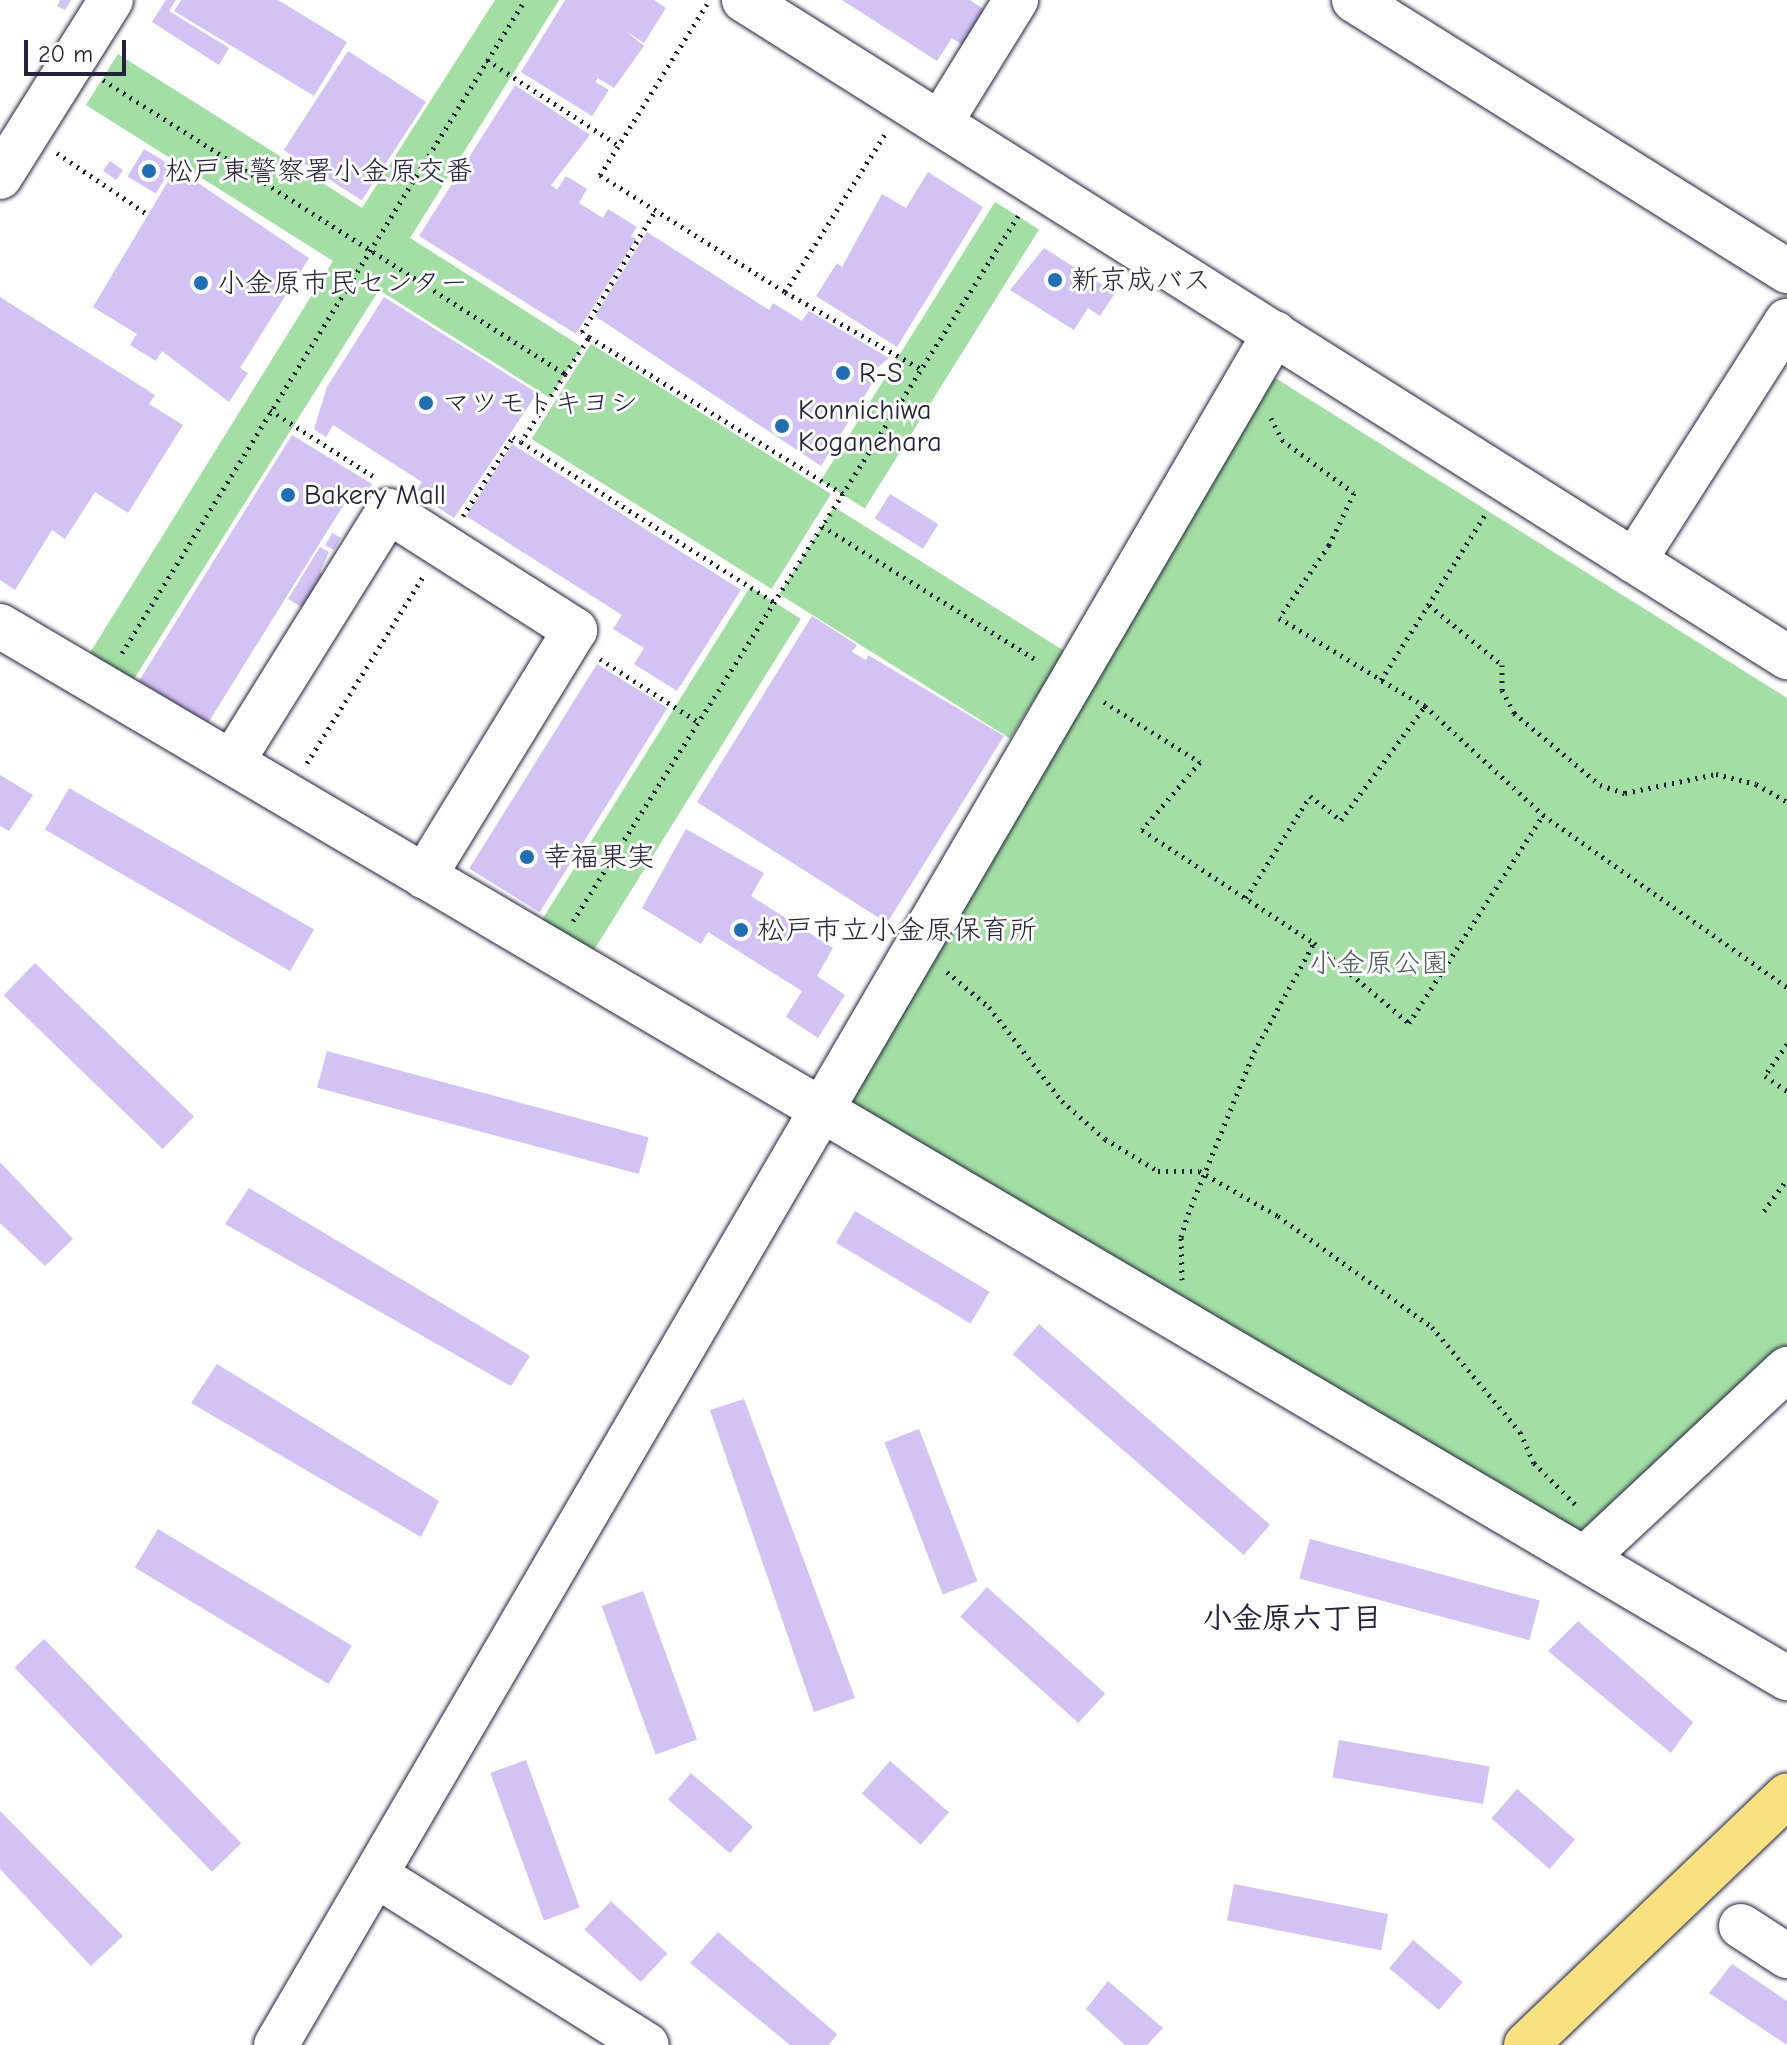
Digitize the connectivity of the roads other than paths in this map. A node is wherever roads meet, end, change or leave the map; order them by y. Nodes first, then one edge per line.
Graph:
1 (111, 0) edge
2 (744, 0) edge
3 (1016, 0) edge
4 (1354, 0) edge
5 (923, 113) junction
6 (0, 177) edge
7 (1787, 271) edge
8 (1787, 321) edge
9 (1275, 333) junction
10 (1634, 561) junction
11 (0, 626) edge
12 (1787, 657) edge
13 (232, 762) junction
14 (424, 876) junction
15 (820, 1110) junction
16 (1787, 1369) edge
17 (1596, 1548) junction
18 (1787, 1678) edge
19 (1787, 1796) edge
20 (379, 1877) junction
21 (1741, 1926) dead end
22 (1787, 1956) edge
23 (276, 2045) edge
24 (647, 2045) edge
25 (1526, 2045) edge

1 - 6 street
2 - 5 street
3 - 5 street
4 - 7 street
5 - 9 street
8 - 10 street
9 - 10 street
9 - 15 street
10 - 12 street
11 - 13 street
13 - 14 street
13 - 14 street
14 - 15 street
15 - 17 street
15 - 20 street
16 - 17 street
17 - 18 street
19 - 25 main road
20 - 23 street
20 - 24 street
21 - 22 street

